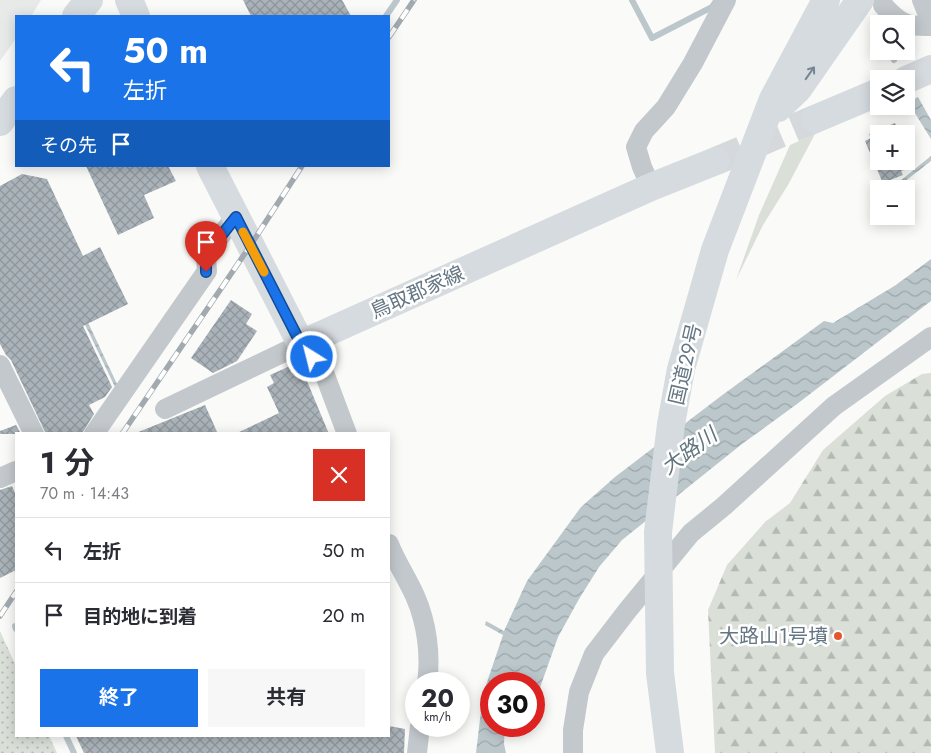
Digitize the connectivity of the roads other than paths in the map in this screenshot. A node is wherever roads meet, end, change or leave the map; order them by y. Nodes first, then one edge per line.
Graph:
1 (89, 0) edge
2 (129, 0) edge
3 (726, 0) edge
4 (811, 0) edge
5 (826, 0) edge
6 (922, 0) edge
7 (872, 2) edge
8 (77, 15) edge
9 (136, 15) edge
10 (931, 24) edge
11 (931, 69) edge
12 (915, 76) edge
13 (870, 96) edge
14 (15, 101) edge
15 (768, 110) junction
16 (815, 120) tunnel mouth
17 (0, 122) edge
18 (716, 161) tunnel mouth
19 (211, 167) edge
20 (651, 187) junction
21 (236, 217) junction
22 (931, 337) edge
23 (301, 344) junction
24 (0, 365) edge
25 (165, 409) dead end
26 (33, 432) edge
27 (95, 432) edge
28 (346, 432) edge
29 (15, 471) edge
30 (0, 478) edge
31 (390, 546) edge
32 (429, 672) edge
33 (419, 737) edge
34 (417, 753) edge
35 (573, 753) edge
36 (670, 753) edge

1 - 8 main road
2 - 9 main road
3 - 20 street
4 - 15 main road
5 - 15 main road, 国道29号
6 - 10 street
7 - 10 street
15 -> 7 main road
11 - 12 main road
13 - 16 main road
14 - 17 main road
15 - 36 main road, 国道29号
18 - 20 main road, 鳥取郡家線
19 - 21 main road
20 - 23 main road, 鳥取郡家線
21 - 23 main road
21 - 27 street
22 - 35 street
23 - 25 street
23 - 28 street
24 - 26 street
29 - 30 street
31 - 32 street
33 - 34 street

